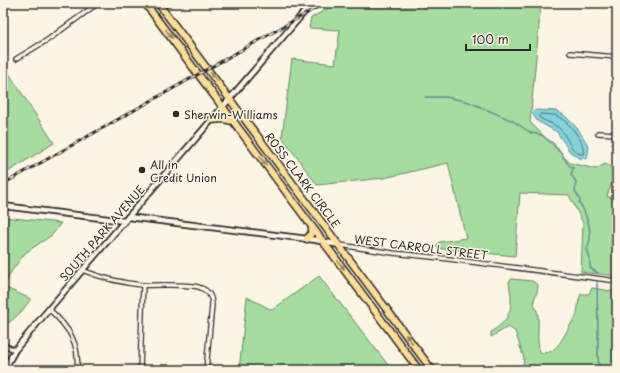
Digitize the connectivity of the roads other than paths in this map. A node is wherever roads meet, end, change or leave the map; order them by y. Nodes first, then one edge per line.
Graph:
1 (98, 3) edge
2 (145, 3) edge
3 (158, 3) edge
4 (312, 3) edge
5 (570, 53) dead end
6 (617, 57) edge
7 (16, 59) dead end
8 (230, 99) junction
9 (223, 107) junction
10 (211, 120) junction
11 (233, 121) junction
12 (598, 133) dead end
13 (617, 134) edge
14 (261, 141) junction
15 (253, 147) junction
16 (300, 193) junction
17 (292, 200) junction
18 (3, 206) edge
19 (126, 219) junction
20 (312, 227) junction
21 (307, 239) junction
22 (323, 242) junction
23 (339, 245) junction
24 (82, 270) junction
25 (617, 281) edge
26 (143, 285) junction
27 (48, 309) junction
28 (3, 346) edge
29 (15, 350) junction
30 (4, 370) edge
31 (77, 370) edge
32 (140, 370) edge
33 (206, 370) edge
34 (419, 370) edge
35 (432, 370) edge

1 - 7 street
2 -> 9 highway, ROSS CLARK CIRCLE
8 -> 3 highway, ROSS CLARK CIRCLE
4 - 8 street, SOUTH PARK AVENUE
5 - 6 street
8 - 9 street, SOUTH PARK AVENUE
8 - 14 highway, ROSS CLARK CIRCLE
9 - 10 street, SOUTH PARK AVENUE
9 - 11 highway, ROSS CLARK CIRCLE
10 - 11 highway
10 - 19 street, SOUTH PARK AVENUE
11 - 15 highway, ROSS CLARK CIRCLE
12 - 13 street
14 - 15 highway
14 - 16 highway, ROSS CLARK CIRCLE
15 -> 17 highway, ROSS CLARK CIRCLE
16 - 17 highway
16 - 23 highway, ROSS CLARK CIRCLE
17 - 20 highway, ROSS CLARK CIRCLE
18 - 19 street, WEST CARROLL STREET
19 - 21 street, WEST CARROLL STREET
19 - 24 street, SOUTH PARK AVENUE
20 - 21 highway
20 - 22 highway, ROSS CLARK CIRCLE
21 - 22 street, WEST CARROLL STREET
22 - 23 street, WEST CARROLL STREET
22 -> 34 highway, ROSS CLARK CIRCLE
23 - 25 street, WEST CARROLL STREET
35 -> 23 highway, ROSS CLARK CIRCLE
24 - 26 street
24 - 27 street, SOUTH PARK AVENUE
26 - 32 street
26 - 33 street
27 - 29 street, SOUTH PARK AVENUE
27 - 31 street
28 - 29 street
29 - 30 street, SOUTH PARK AVENUE

